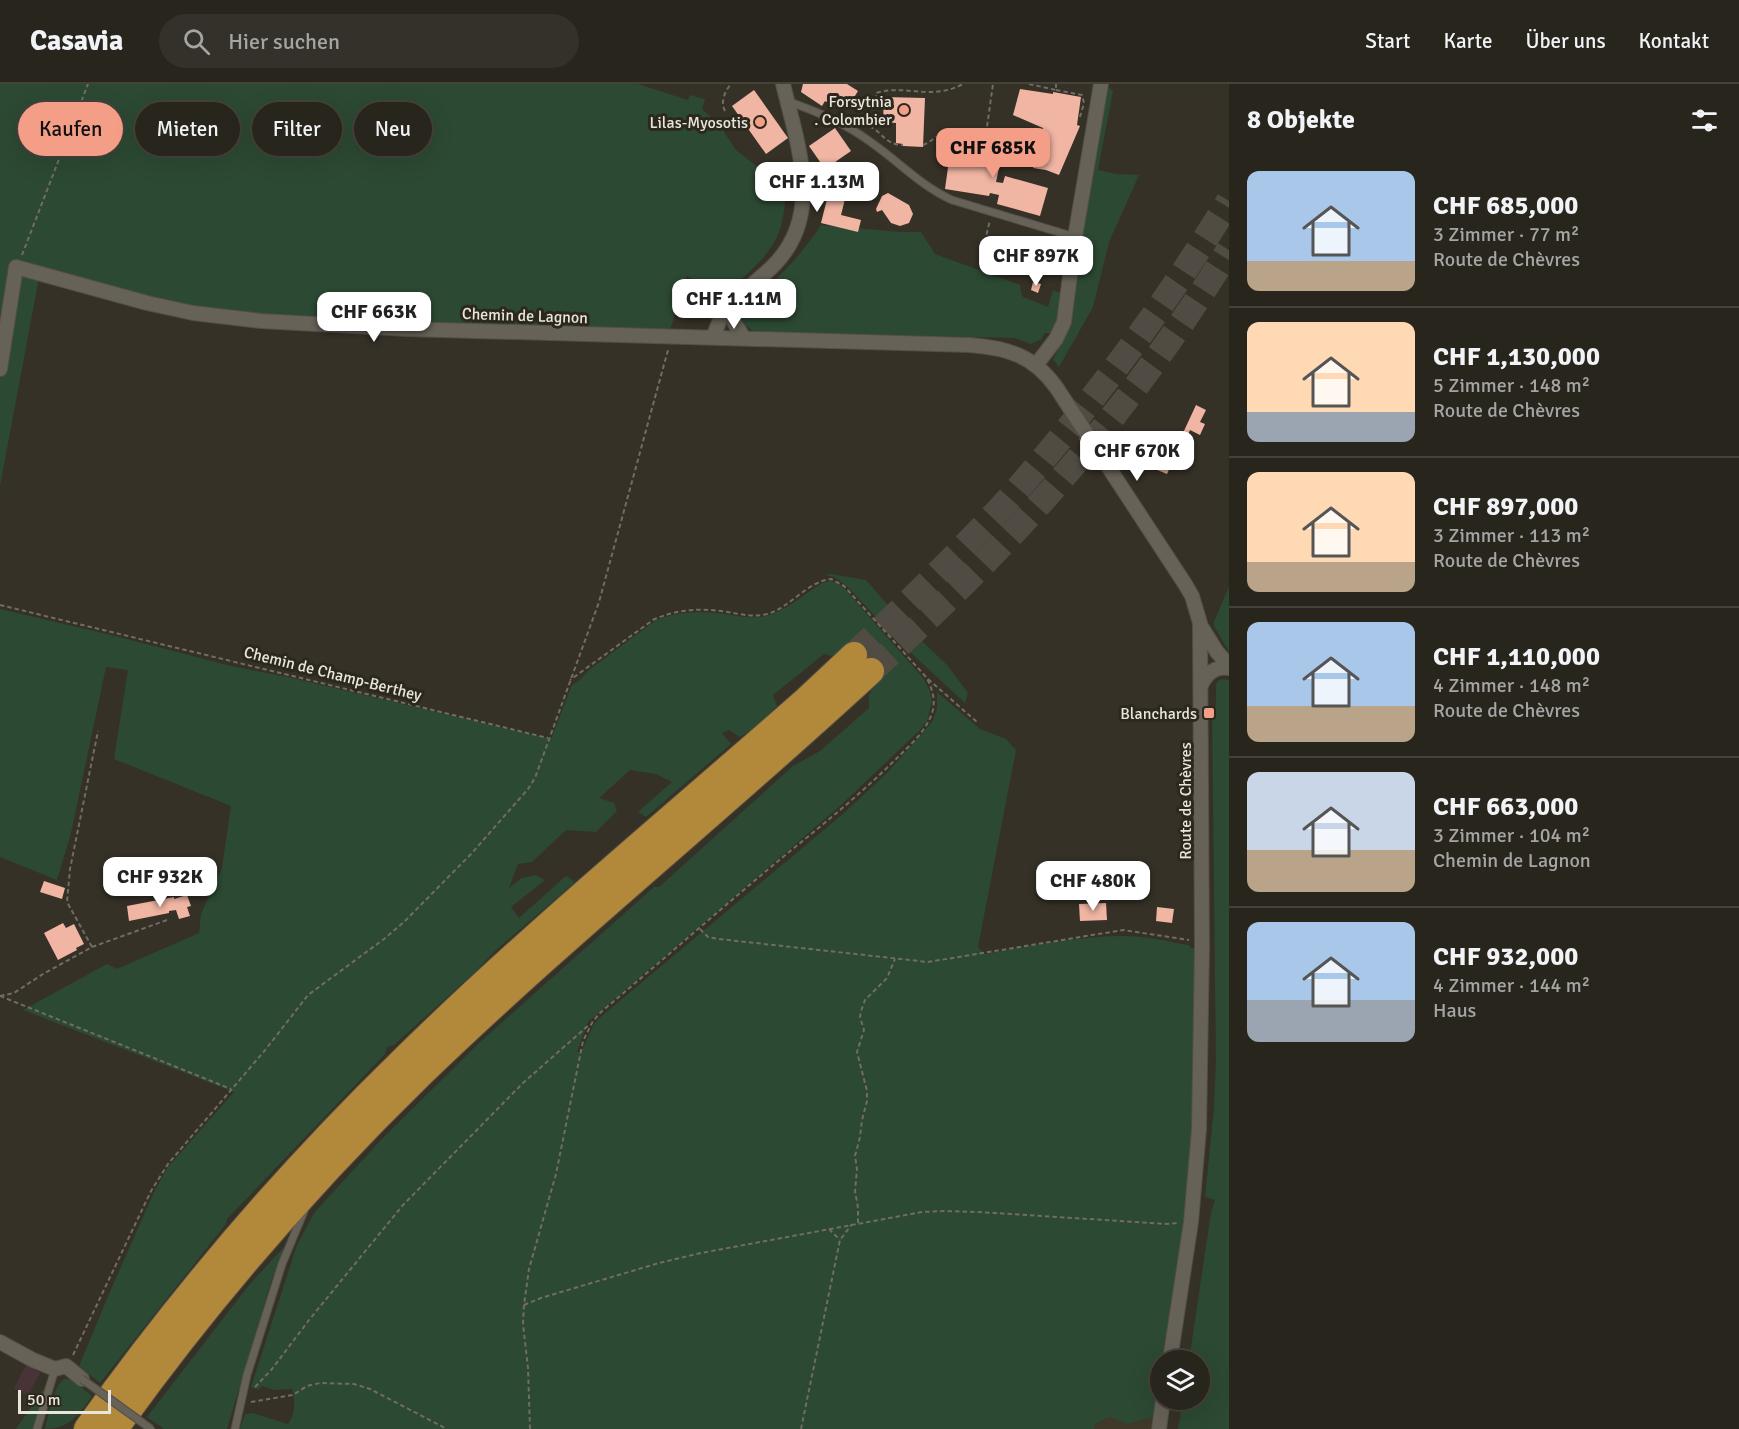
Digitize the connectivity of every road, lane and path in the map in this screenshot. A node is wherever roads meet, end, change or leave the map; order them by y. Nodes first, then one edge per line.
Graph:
1 (88, 84) edge
2 (731, 84) edge
3 (783, 84) edge
4 (963, 84) edge
5 (993, 84) edge
6 (1029, 84) edge
7 (1056, 84) edge
8 (1101, 84) edge
9 (1041, 85) edge
10 (1056, 90) junction
11 (876, 100) dead end
12 (787, 101) junction
13 (725, 111) dead end
14 (1080, 117) dead end
15 (923, 145) dead end
16 (991, 215) dead end
17 (1075, 237) junction
18 (1045, 238) dead end
19 (984, 249) dead end
20 (16, 267) junction
21 (1037, 268) dead end
22 (729, 306) junction
23 (672, 336) junction
24 (713, 337) junction
25 (744, 338) junction
26 (1036, 365) junction
27 (0, 369) edge
28 (0, 605) edge
29 (1200, 623) junction
30 (1229, 666) edge
31 (926, 677) junction
32 (570, 680) junction
33 (1201, 685) junction
34 (977, 722) dead end
35 (98, 731) dead end
36 (549, 738) junction
37 (167, 921) dead end
38 (700, 929) junction
39 (1202, 942) junction
40 (92, 947) junction
41 (895, 959) junction
42 (0, 996) edge
43 (593, 1021) junction
44 (231, 1089) junction
45 (319, 1177) junction
46 (1191, 1222) junction
47 (858, 1223) junction
48 (852, 1224) junction
49 (828, 1229) junction
50 (840, 1240) junction
51 (524, 1305) junction
52 (0, 1342) edge
53 (1172, 1350) edge
54 (61, 1368) junction
55 (82, 1379) joint
56 (241, 1402) junction
57 (254, 1402) dead end
58 (1162, 1410) edge
59 (38, 1429) edge
60 (87, 1429) edge
61 (115, 1429) edge
62 (151, 1429) edge
63 (235, 1429) edge
64 (447, 1429) edge
65 (530, 1429) edge
66 (801, 1429) edge
67 (1159, 1429) edge

1 - 20 path
2 - 13 path
3 - 12 street
4 - 11 path
5 - 15 path
6 - 9 path
7 - 10 path
8 - 17 street
9 - 10 path
10 - 14 path
12 - 17 lane
12 - 22 street
16 - 19 path
17 - 26 street
18 - 21 path
20 - 23 street, Chemin de Lagnon
20 - 27 street
22 - 24 street
22 - 25 street
23 - 24 street, Chemin de Lagnon
23 - 32 path
24 - 25 street, Chemin de Lagnon
25 - 26 street, Chemin de Lagnon
26 - 29 street, Route de Chèvres
28 - 36 path, Chemin de Champ-Berthey
29 - 30 street
29 - 33 street, Route de Chèvres
30 - 33 street
31 - 32 path
31 - 34 path
31 - 38 path
32 - 36 path
33 - 39 street, Route de Chèvres
35 - 40 path
36 - 44 path
37 - 40 path
38 - 41 path
38 - 43 path
39 - 41 path
39 - 46 street, Route de Chèvres
40 - 42 path
41 - 47 path
42 - 44 path
43 - 51 path
43 - 56 path
44 - 54 path
45 - 56 lane
45 - 60 highway
45 - 61 highway
46 - 47 path
46 - 53 street, Route de Chèvres
47 - 48 path
48 - 49 path
48 - 50 path
49 - 50 path
49 - 51 path
50 - 66 path
51 - 65 path
52 - 54 street
54 - 55 street
54 - 59 lane
55 - 62 lane, bridge
56 - 63 lane
57 - 64 path
58 - 67 street

